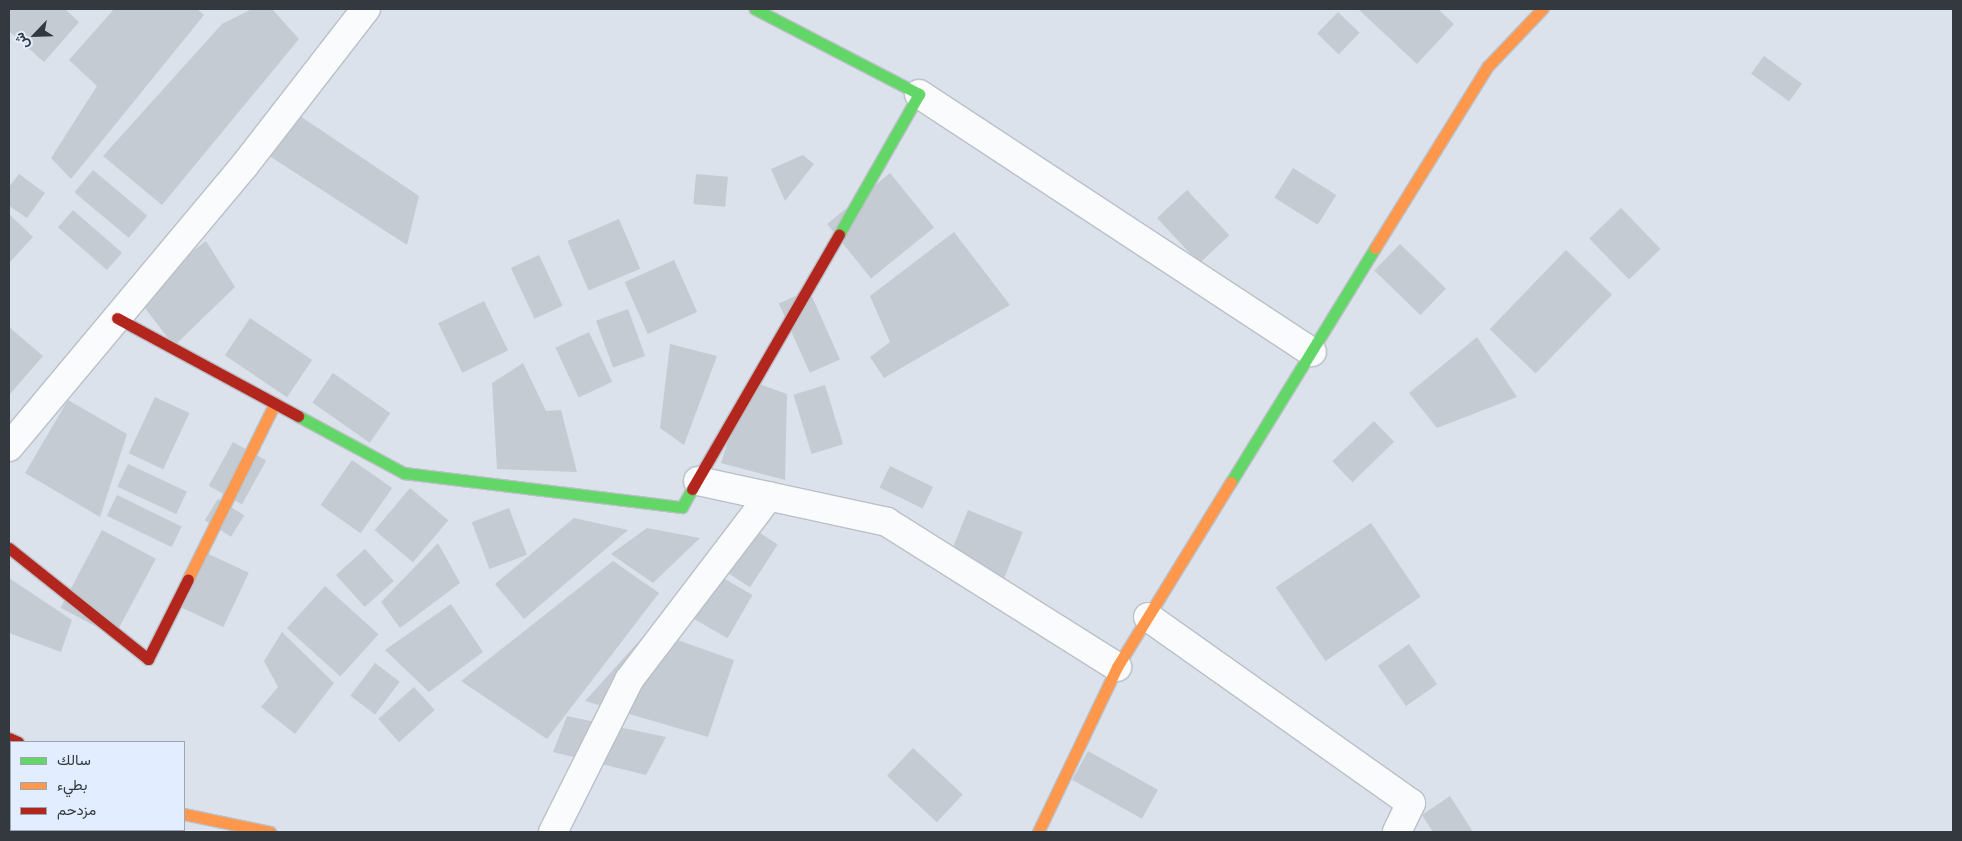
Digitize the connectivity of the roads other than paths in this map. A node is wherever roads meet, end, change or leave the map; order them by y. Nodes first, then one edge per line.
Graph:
1 (366, 9) edge
2 (1542, 9) edge
3 (764, 11) edge
4 (919, 94) junction
5 (117, 318) junction
6 (1312, 352) junction
7 (274, 403) junction
8 (9, 447) edge
9 (698, 481) junction
10 (769, 496) junction
11 (9, 548) edge
12 (1148, 617) junction
13 (1118, 667) junction
14 (185, 814) edge
15 (270, 832) edge
16 (552, 832) edge
17 (1038, 832) edge
18 (1397, 832) edge

1 - 5 street
2 - 6 street
3 - 4 street
4 - 6 street
4 - 9 street
5 - 7 street
5 - 8 street
6 - 12 street
7 - 9 street
7 - 11 street
9 - 10 street
10 - 13 street
10 - 16 street
12 - 13 street
12 - 18 street
13 - 17 street
14 - 15 street

